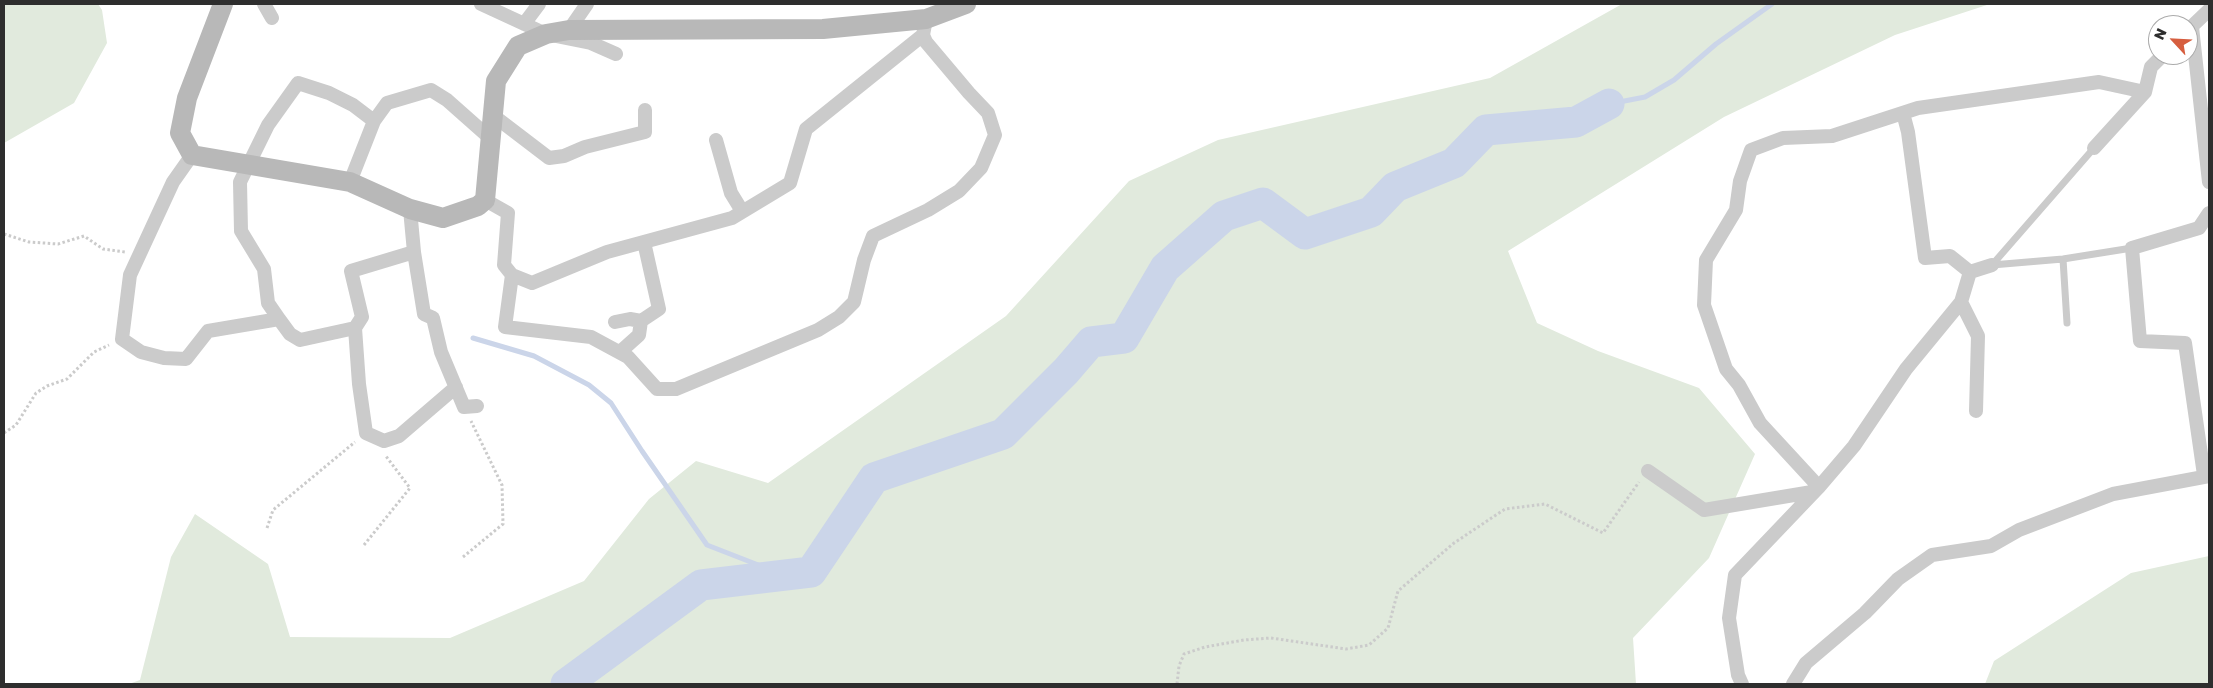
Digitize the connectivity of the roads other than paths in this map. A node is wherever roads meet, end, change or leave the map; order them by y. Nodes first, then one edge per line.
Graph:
1 (223, 4) edge
2 (264, 4) edge
3 (481, 4) edge
4 (539, 4) edge
5 (587, 4) edge
6 (966, 4) edge
7 (2209, 10) edge
8 (272, 18) dead end
9 (2198, 21) edge
10 (524, 24) junction
11 (924, 27) junction
12 (569, 30) junction
13 (546, 34) junction
14 (616, 54) dead end
15 (2153, 65) edge
16 (2194, 65) edge
17 (2145, 92) junction
18 (645, 110) dead end
19 (1903, 113) junction
20 (494, 116) junction
21 (374, 121) junction
22 (490, 139) junction
23 (716, 140) dead end
24 (2094, 148) joint
25 (192, 155) junction
26 (249, 165) junction
27 (350, 182) junction
28 (2209, 182) edge
29 (485, 200) junction
30 (410, 209) junction
31 (742, 211) junction
32 (2209, 213) edge
33 (644, 242) junction
34 (2132, 248) junction
35 (414, 252) junction
36 (2063, 259) junction
37 (1992, 265) junction
38 (1970, 272) junction
39 (512, 275) junction
40 (1961, 302) junction
41 (279, 319) junction
42 (641, 321) junction
43 (615, 322) dead end
44 (2067, 323) dead end
45 (355, 328) junction
46 (620, 352) junction
47 (456, 387) junction
48 (471, 407) road end
49 (1976, 411) dead end
50 (1648, 471) road end
51 (2207, 476) edge
52 (1815, 489) junction
53 (1742, 684) edge
54 (1793, 684) edge

1 - 25 street
2 - 8 street
3 - 10 street
4 - 10 street
5 - 12 street
6 - 11 street
7 - 9 street
10 - 13 street
11 - 12 street
11 - 31 street
11 - 46 street
12 - 13 street
13 - 14 street
13 - 20 street
15 - 17 street
16 - 28 street
17 - 19 street
17 - 24 street
18 - 20 street
19 - 38 street
19 - 52 street
20 - 22 street
21 - 22 street
21 - 26 street
21 - 27 street
22 - 29 street
23 - 31 street
24 - 37 lane
25 - 26 street
25 - 41 street
26 - 27 street
26 - 41 street
27 - 30 street
29 - 30 street
29 - 39 street
30 - 35 street
31 - 33 street
32 - 34 street
33 - 39 street
33 - 42 street
34 - 36 lane
34 - 51 street
35 - 45 street
35 - 47 street
36 - 37 lane
36 - 44 lane
37 - 38 street
38 - 40 street
39 - 46 street
40 - 49 street
40 - 52 street
41 - 45 street
42 - 43 street
42 - 46 street
45 - 47 street
47 - 48 street
50 - 52 street
51 - 54 street
52 - 53 street

